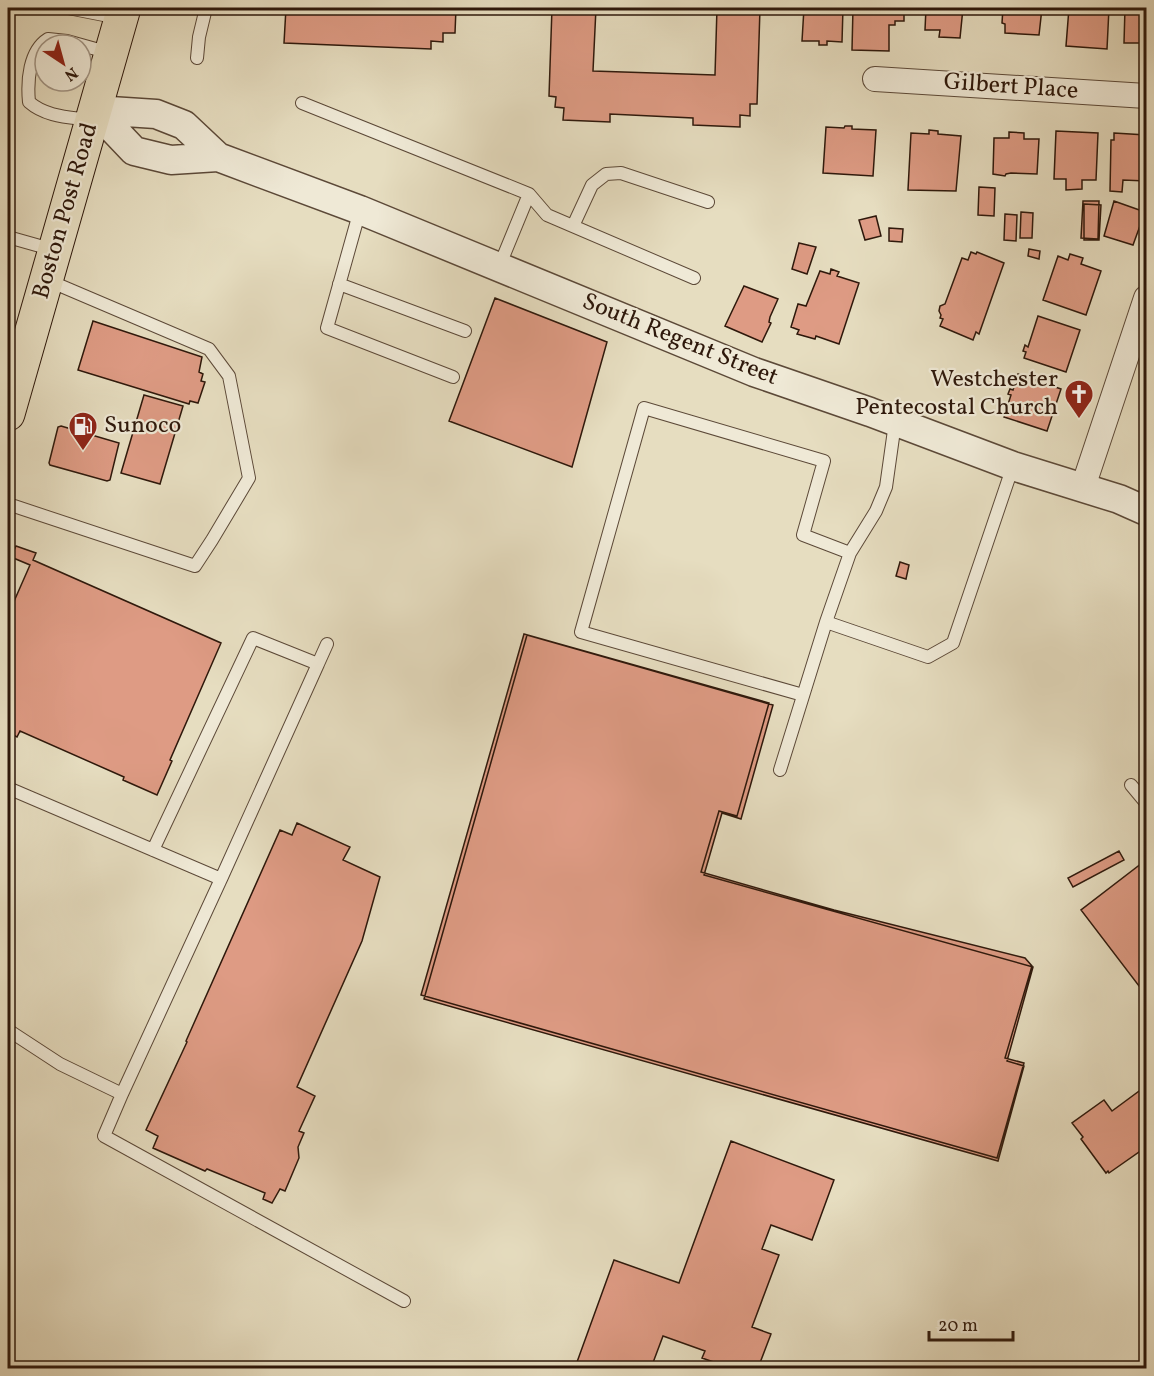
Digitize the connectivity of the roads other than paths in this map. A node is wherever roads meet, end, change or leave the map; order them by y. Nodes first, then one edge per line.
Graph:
1 (68, 8) edge
2 (206, 8) edge
3 (123, 13) edge
4 (111, 53) junction
5 (197, 58) dead end
6 (875, 79) dead end
7 (1146, 96) edge
8 (302, 103) dead end
9 (94, 115) junction
10 (218, 157) junction
11 (529, 194) junction
12 (708, 202) dead end
13 (360, 210) junction
14 (573, 226) junction
15 (8, 237) edge
16 (51, 265) junction
17 (499, 267) junction
18 (694, 278) dead end
19 (339, 284) junction
20 (1146, 298) edge
21 (465, 331) dead end
22 (453, 377) dead end
23 (8, 414) edge
24 (895, 423) junction
25 (1013, 466) junction
26 (1083, 488) junction
27 (8, 504) edge
28 (1146, 511) edge
29 (850, 553) junction
30 (826, 622) junction
31 (327, 644) dead end
32 (318, 664) junction
33 (803, 695) junction
34 (780, 770) dead end
35 (1131, 785) dead end
36 (8, 788) edge
37 (1146, 802) edge
38 (153, 850) junction
39 (221, 879) junction
40 (8, 1030) edge
41 (122, 1094) junction
42 (405, 1301) dead end

1 - 3 lane
2 - 5 lane
3 - 4 main road, Boston Post Road
4 - 9 main road, Boston Post Road
4 - 9 lane
6 - 7 street, Gilbert Place
8 - 11 lane
9 - 10 street, South Regent Street
9 - 10 street, South Regent Street
9 - 16 main road, Boston Post Road
10 - 13 street, South Regent Street
11 - 14 lane
11 - 17 lane
12 - 14 lane
13 - 17 street, South Regent Street
13 - 19 lane
14 - 18 lane
15 - 16 lane
16 - 23 main road, Boston Post Road
16 - 27 lane
17 - 24 street, South Regent Street
19 - 21 lane
19 - 22 lane
20 - 26 street
24 - 25 street, South Regent Street
24 - 29 lane
25 - 26 street, South Regent Street
25 - 30 lane
26 - 28 street, South Regent Street
29 - 30 lane
29 - 33 lane
30 - 33 lane
31 - 32 lane
32 - 38 lane
32 - 39 lane
33 - 34 lane
35 - 37 lane
36 - 38 lane
38 - 39 lane
39 - 41 lane
40 - 41 lane
41 - 42 lane

